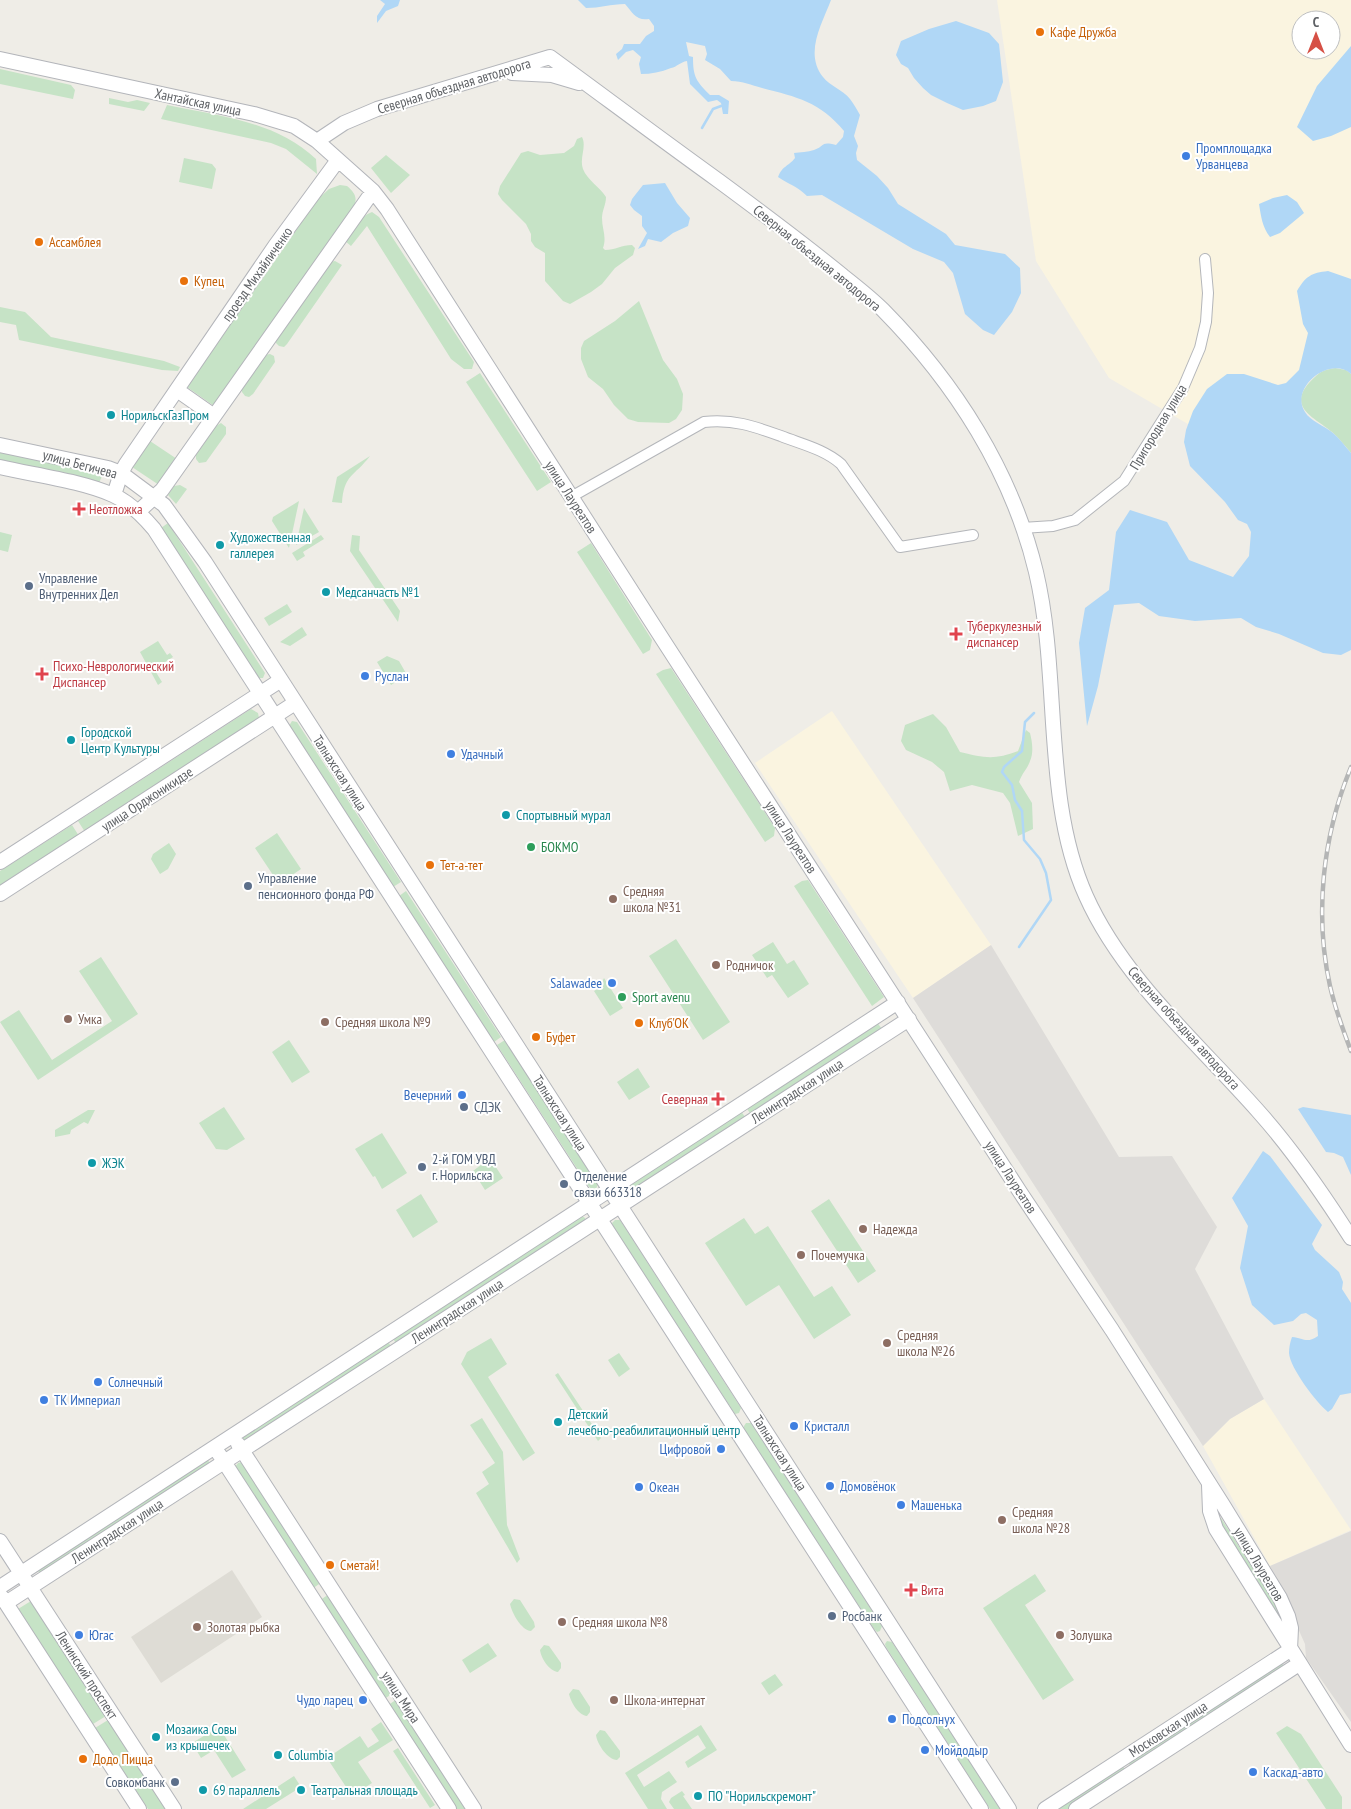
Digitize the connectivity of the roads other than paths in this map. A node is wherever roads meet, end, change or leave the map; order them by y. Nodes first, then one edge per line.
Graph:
1 (0, 59) edge
2 (317, 141) junction
3 (338, 160) junction
4 (373, 191) junction
5 (1205, 259) dead end
6 (178, 390) junction
7 (214, 416) junction
8 (0, 444) edge
9 (0, 467) edge
10 (121, 473) junction
11 (114, 496) junction
12 (155, 496) junction
13 (571, 497) junction
14 (138, 512) junction
15 (1022, 528) junction
16 (974, 535) dead end
17 (281, 680) junction
18 (260, 694) junction
19 (295, 703) junction
20 (274, 716) junction
21 (0, 862) edge
22 (0, 894) edge
23 (898, 1002) junction
24 (909, 1019) junction
25 (610, 1190) junction
26 (590, 1203) junction
27 (620, 1206) junction
28 (600, 1219) junction
29 (1351, 1238) edge
30 (232, 1436) junction
31 (214, 1448) junction
32 (242, 1451) junction
33 (224, 1462) junction
34 (1209, 1484) junction
35 (0, 1541) edge
36 (21, 1574) junction
37 (329, 1586) junction
38 (0, 1588) edge
39 (30, 1588) junction
40 (3, 1598) edge
41 (312, 1598) junction
42 (1290, 1650) junction
43 (1299, 1664) junction
44 (1351, 1745) edge
45 (139, 1809) edge
46 (174, 1809) edge
47 (449, 1809) edge
48 (474, 1809) edge
49 (982, 1809) edge
50 (1009, 1809) edge
51 (1045, 1809) edge
52 (1076, 1809) edge

1 - 2 street, Хантайская улица
2 - 3 street, Хантайская улица
2 - 15 street, Северная объездная автодорога
3 - 4 street, Хантайская улица
3 - 6 street, проезд Михайличенко
4 - 7 street
4 - 13 street, улица Лауреатов
5 - 15 street, Пригородная улица
6 - 7 street
6 - 10 street, проезд Михайличенко
7 - 12 street
8 - 10 street, улица Бегичева
9 - 11 street, улица Бегичева
10 - 11 street, проезд Михайличенко
10 - 12 street, улица Бегичева
11 - 14 street, улица Бегичева
12 - 14 street
12 - 17 street, Талнахская улица
13 - 16 street
13 - 23 street, улица Лауреатов
14 - 18 street, Талнахская улица
15 - 29 street, Северная объездная автодорога
17 - 18 street, улица Орджоникидзе
17 - 19 street, Талнахская улица
18 - 20 street, Талнахская улица
18 - 21 street, улица Орджоникидзе
19 - 20 street, улица Орджоникидзе
19 - 25 street, Талнахская улица
20 - 22 street, улица Орджоникидзе
20 - 26 street, Талнахская улица
23 - 24 street, улица Лауреатов
23 - 25 street, Ленинградская улица
24 - 27 street, Ленинградская улица
24 - 34 street, улица Лауреатов
25 - 26 street, Ленинградская улица
25 - 27 street, Талнахская улица
26 - 28 street, Талнахская улица
26 - 30 street, Ленинградская улица
27 - 28 street, Ленинградская улица
27 - 50 street, Талнахская улица
28 - 32 street, Ленинградская улица
28 - 49 street, Талнахская улица
30 - 31 street, Ленинградская улица
30 - 32 street, улица Мира
31 - 33 street, улица Мира
31 - 36 street, Ленинградская улица
32 - 33 street, Ленинградская улица
32 - 37 street, улица Мира
33 - 39 street, Ленинградская улица
33 - 41 street, улица Мира
34 - 42 street, улица Лауреатов
34 - 42 street, улица Лауреатов
35 - 36 street, Ленинский проспект
36 - 38 street, Ленинградская улица
36 - 39 street, Ленинский проспект
37 - 41 street
37 - 48 street, улица Мира
39 - 40 street, Ленинградская улица
39 - 46 street, Ленинский проспект
40 - 45 street, Ленинский проспект
41 - 47 street, улица Мира
42 - 43 street, улица Лауреатов
42 - 51 street, Московская улица
43 - 44 street, улица Лауреатов
43 - 52 street, Московская улица

